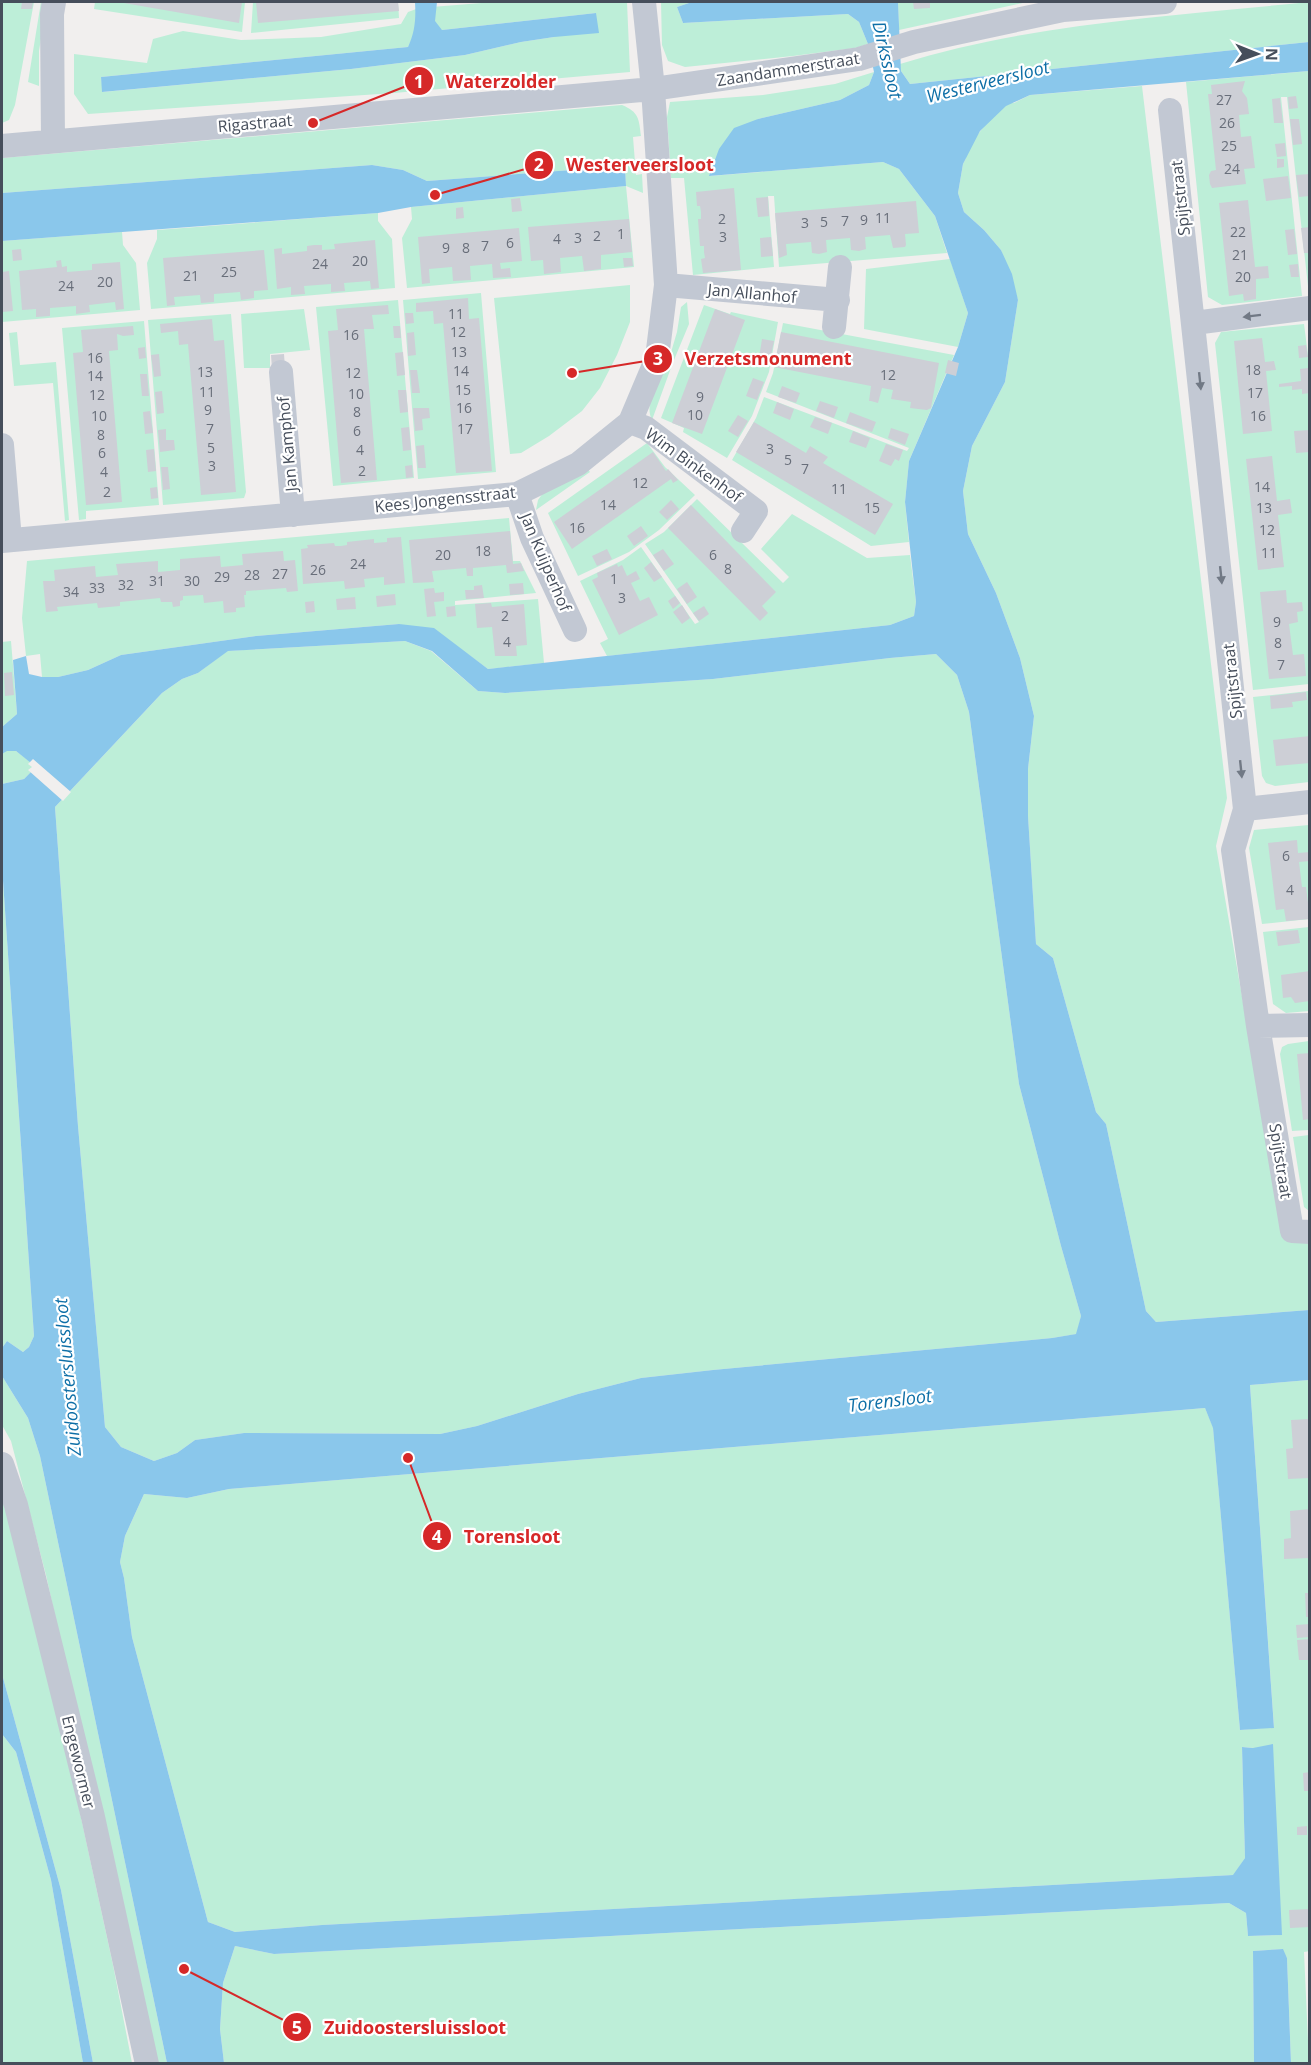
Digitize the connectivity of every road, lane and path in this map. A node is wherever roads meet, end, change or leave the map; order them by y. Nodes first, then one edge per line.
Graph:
1 (54, 2) edge
2 (644, 2) edge
3 (1165, 2) edge
4 (1062, 6) edge
5 (653, 89) junction
6 (1170, 110) dead end
7 (53, 141) junction
8 (2, 146) edge
9 (840, 267) dead end
10 (666, 285) junction
11 (838, 300) junction
12 (1310, 308) edge
13 (1194, 323) junction
14 (834, 327) dead end
15 (280, 372) dead end
16 (630, 422) junction
17 (2, 445) edge
18 (518, 494) junction
19 (293, 515) junction
20 (743, 531) dead end
21 (4, 545) edge
22 (575, 630) dead end
23 (1310, 802) edge
24 (1245, 809) junction
25 (1310, 1025) edge
26 (1258, 1026) junction
27 (1310, 1232) edge
28 (2, 1464) edge
29 (147, 2064) edge

1 - 7 street
2 - 5 street, Kees Jongensstraat
3 - 4 street, Zaandammerstraat
4 - 5 street, Zaandammerstraat
5 - 7 street, Rigastraat
5 - 10 street, Kees Jongensstraat
6 - 13 street, Spijtstraat
7 - 8 street, Rigastraat
9 - 11 street
10 - 11 street, Jan Allanhof
10 - 16 street, Kees Jongensstraat
11 - 14 street
12 -> 13 street
13 -> 24 street, Spijtstraat
15 - 19 street, Jan Kamphof
16 - 18 street, Kees Jongensstraat
16 - 20 street, Wim Binkenhof
17 - 21 street
18 - 19 street, Kees Jongensstraat
18 - 22 street, Jan Kuijperhof
19 - 21 street, Kees Jongensstraat
23 - 24 street
24 - 26 street, Spijtstraat
25 - 26 street
26 - 27 street, Spijtstraat
28 - 29 street, Engewormer

